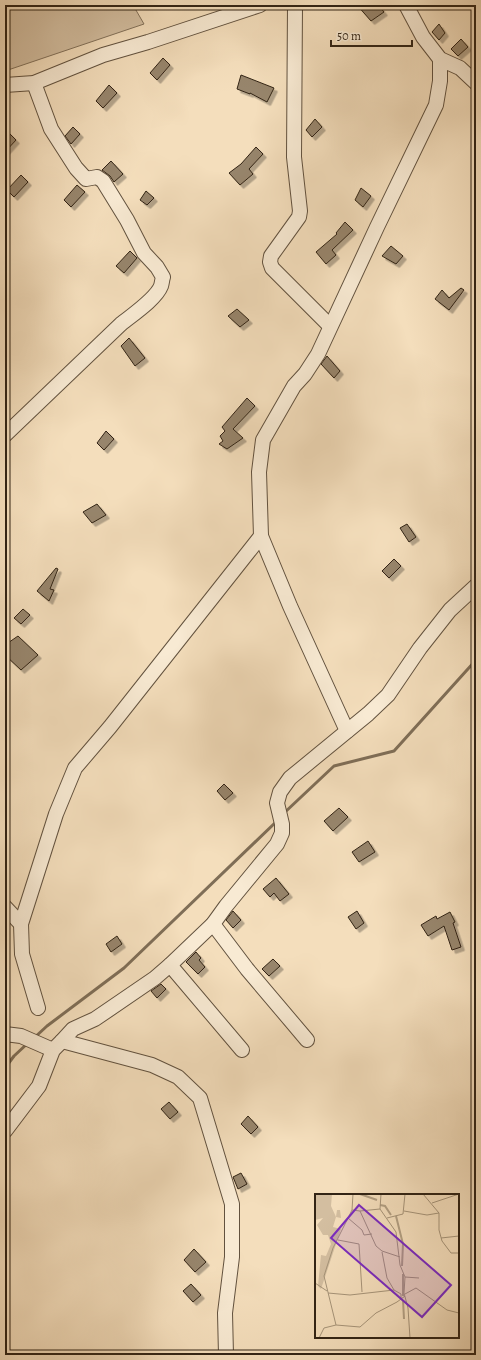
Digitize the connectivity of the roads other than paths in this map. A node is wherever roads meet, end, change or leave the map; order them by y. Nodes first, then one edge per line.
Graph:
1 (260, 5) edge
2 (296, 5) edge
3 (406, 5) edge
4 (440, 59) junction
5 (34, 83) junction
6 (476, 84) edge
7 (5, 85) edge
8 (330, 326) junction
9 (5, 435) edge
10 (262, 536) junction
11 (476, 586) edge
12 (347, 731) junction
13 (5, 907) edge
14 (21, 924) junction
15 (214, 924) junction
16 (170, 965) junction
17 (38, 1008) dead end
18 (5, 1034) edge
19 (307, 1040) dead end
20 (58, 1046) junction
21 (242, 1050) dead end
22 (5, 1131) edge
23 (226, 1355) edge

1 - 5 street
2 - 8 street
3 - 4 street
4 - 6 street
4 - 8 street
5 - 7 street
5 - 9 street
8 - 10 street
10 - 12 street
10 - 14 street
11 - 12 street
12 - 15 street
13 - 14 street
14 - 17 street
15 - 16 street
15 - 19 street
16 - 20 street
16 - 21 street
18 - 20 street
20 - 22 street
20 - 23 street

